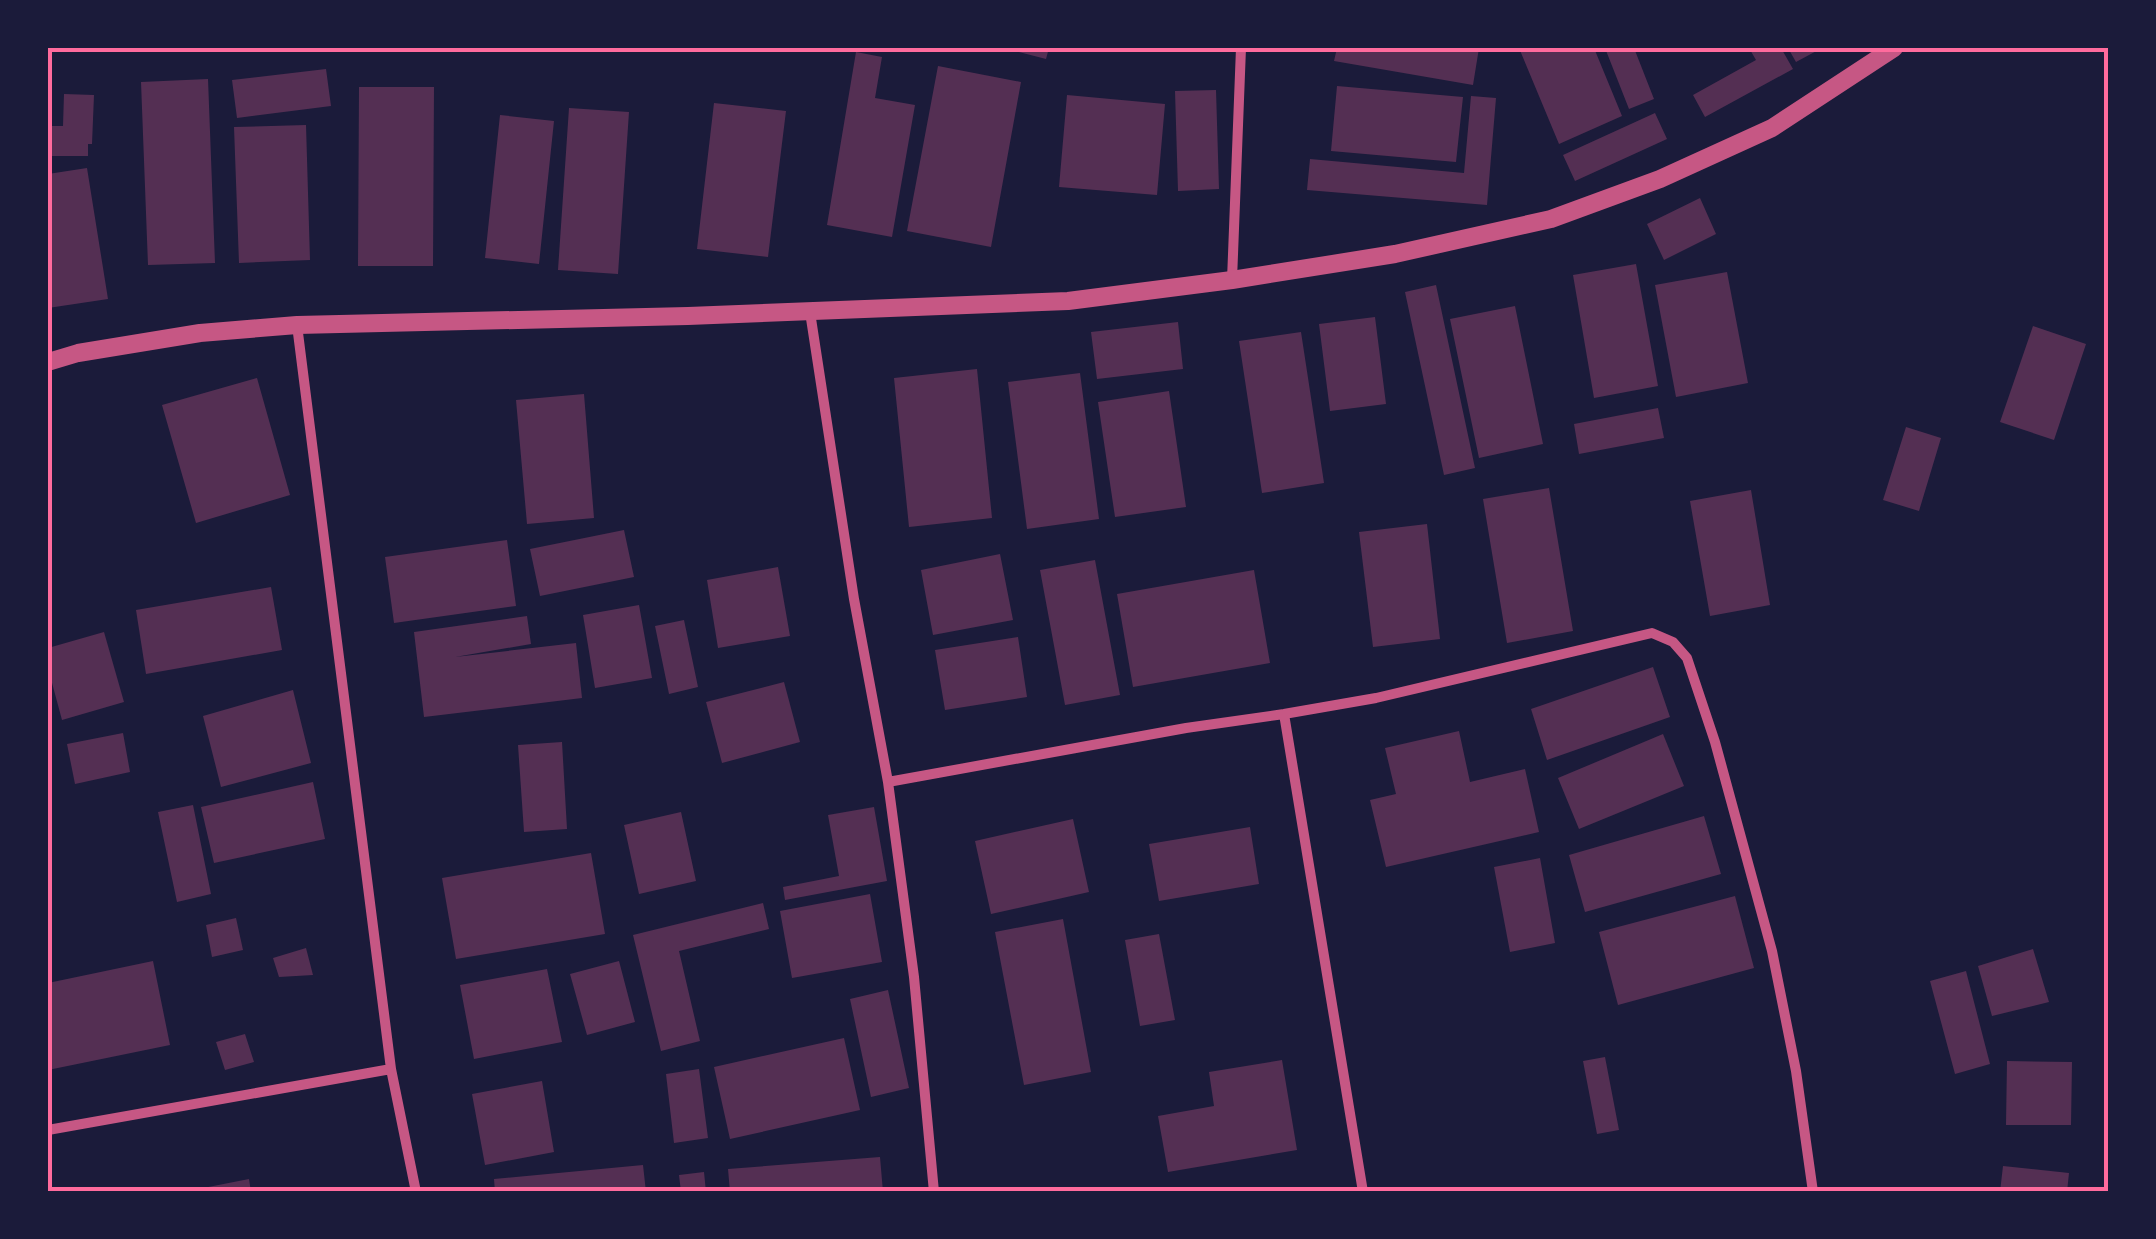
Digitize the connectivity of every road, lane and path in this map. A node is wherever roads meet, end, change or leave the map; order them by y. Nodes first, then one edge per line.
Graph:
1 (1240, 48) edge
2 (1894, 48) edge
3 (1232, 280) junction
4 (810, 312) junction
5 (297, 325) junction
6 (48, 362) edge
7 (1284, 714) junction
8 (888, 782) junction
9 (391, 1069) junction
10 (48, 1130) edge
11 (416, 1192) edge
12 (934, 1192) edge
13 (1363, 1192) edge
14 (1813, 1192) edge

1 - 3 street
2 - 3 street
3 - 4 street
4 - 5 street
4 - 8 street
5 - 6 street
5 - 9 street
7 - 8 street
7 - 13 street
7 - 14 street
8 - 12 street
9 - 10 street
9 - 11 street

